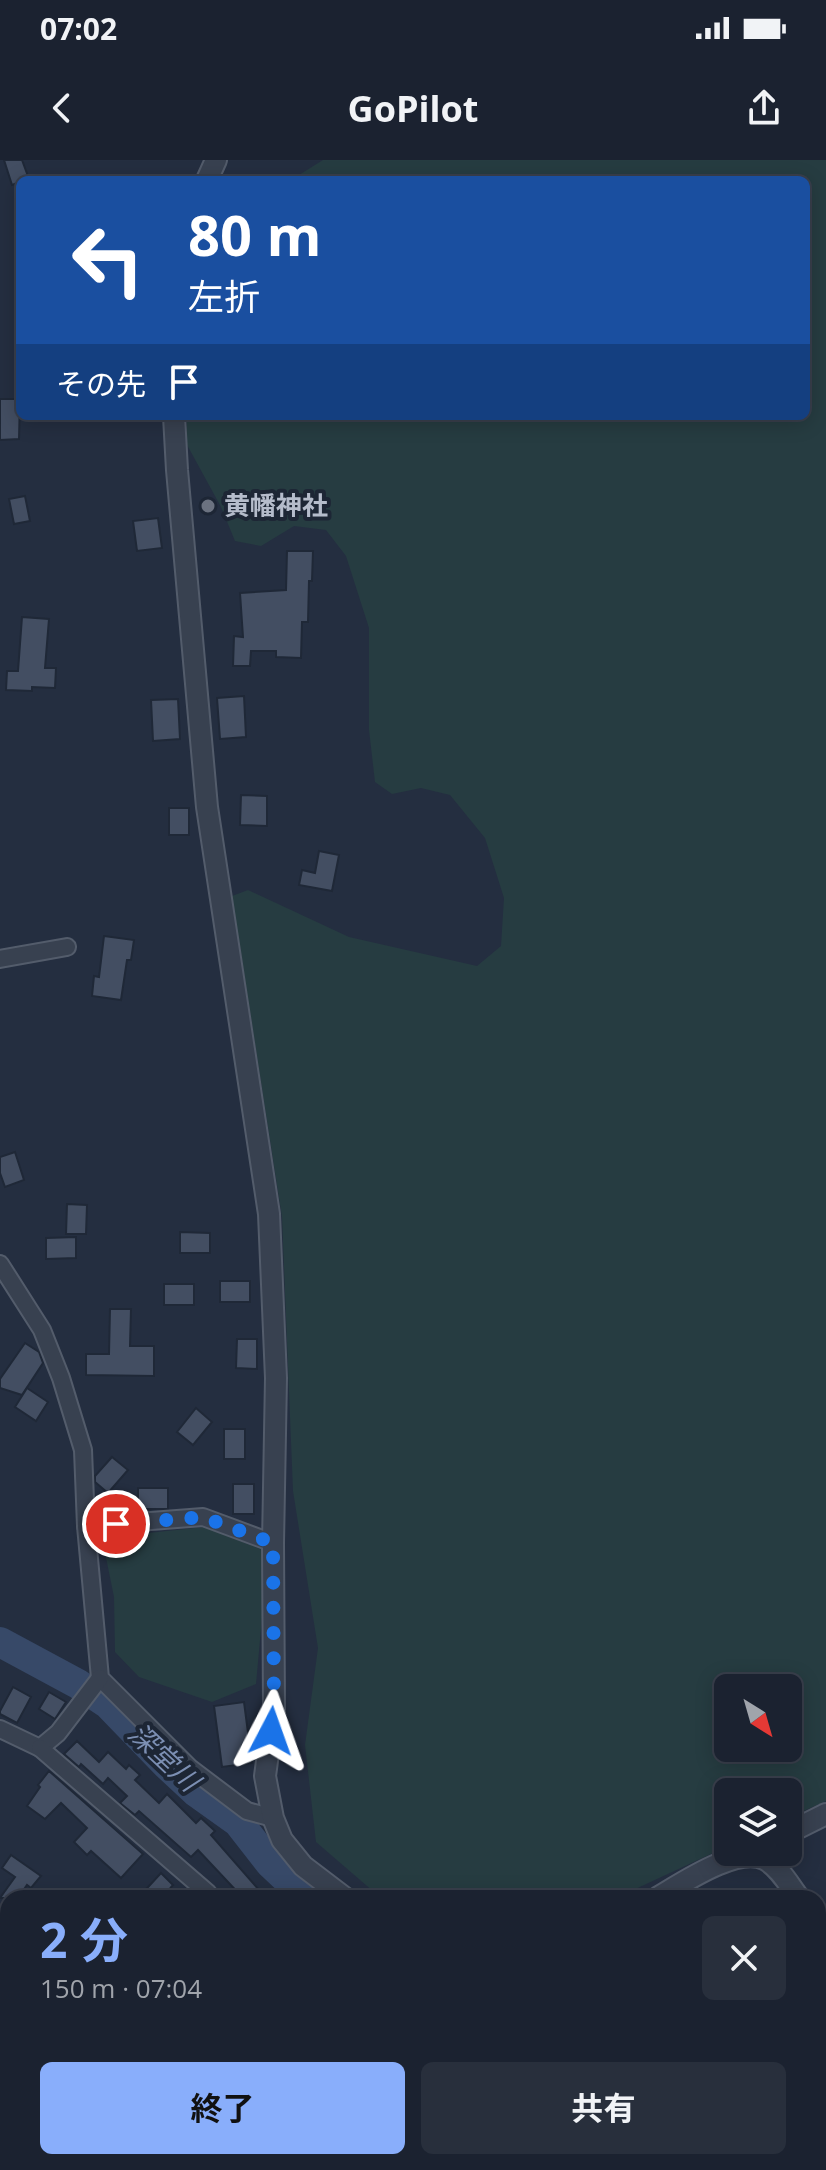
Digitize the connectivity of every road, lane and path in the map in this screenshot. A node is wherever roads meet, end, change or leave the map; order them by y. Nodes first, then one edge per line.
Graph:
1 (174, 420) edge
2 (67, 947) dead end
3 (0, 959) edge
4 (0, 1264) edge
5 (86, 1526) junction
6 (273, 1543) junction
7 (100, 1678) junction
8 (0, 1729) edge
9 (40, 1748) junction
10 (826, 1814) edge
11 (273, 1818) junction
12 (802, 1826) edge
13 (717, 1866) edge
14 (773, 1866) edge
15 (205, 1890) edge
16 (334, 1890) edge
17 (672, 1890) edge
18 (793, 1890) edge

1 - 6 street
2 - 3 street
4 - 5 street
5 - 6 street
5 - 7 street
6 - 11 street
7 - 9 street
7 - 11 street
8 - 9 street
9 - 15 street
10 - 12 street
11 - 16 street
13 - 17 street
14 - 18 street

